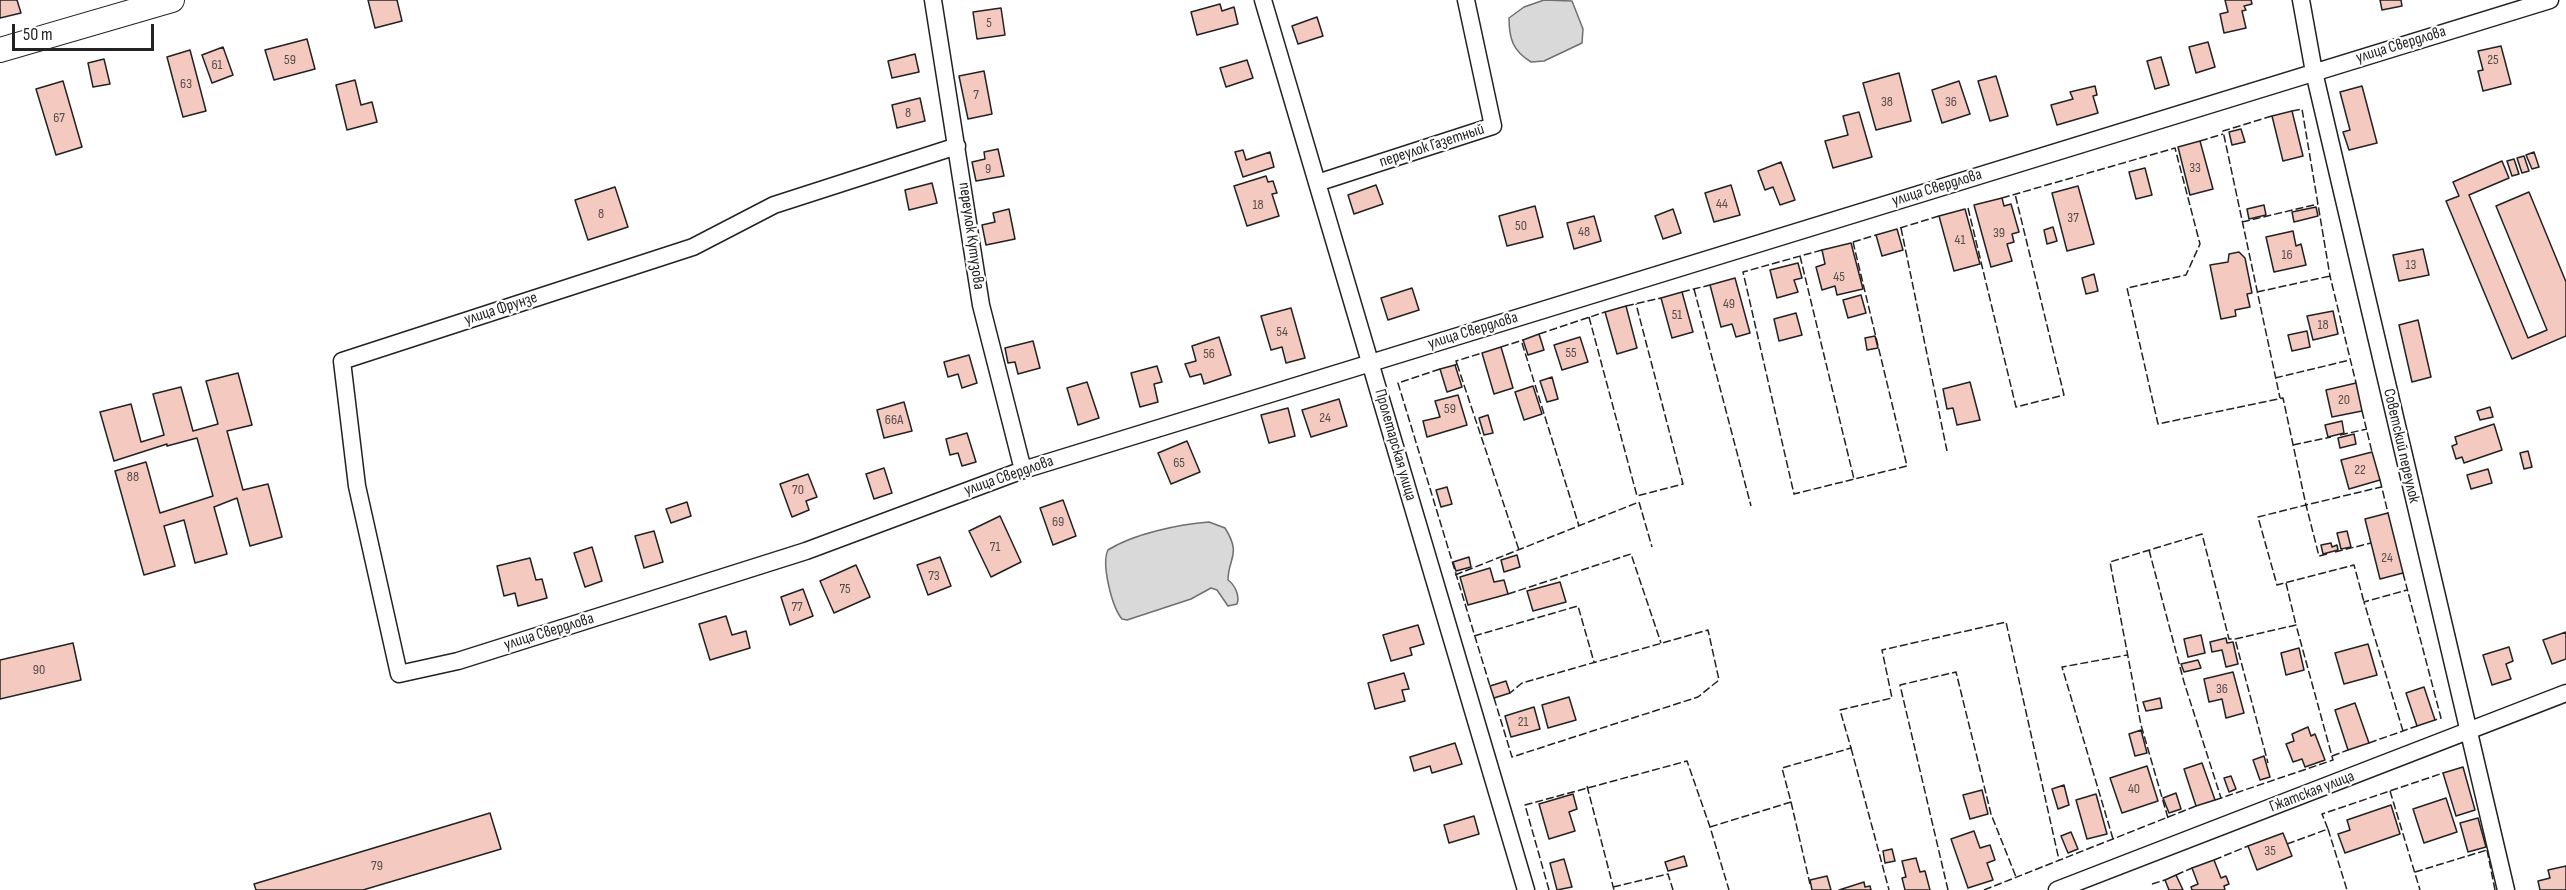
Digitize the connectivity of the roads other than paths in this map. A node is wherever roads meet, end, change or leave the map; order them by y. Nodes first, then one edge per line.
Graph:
1 (172, 0) edge
2 (933, 0) edge
3 (1263, 0) edge
4 (1466, 0) edge
5 (2301, 0) edge
6 (2550, 0) edge
7 (0, 50) edge
8 (2314, 72) junction
9 (957, 146) junction
10 (1317, 183) junction
11 (1370, 363) junction
12 (1023, 470) junction
13 (399, 674) joint
14 (2566, 693) edge
15 (2468, 732) junction
16 (1526, 890) edge
17 (2057, 890) edge
18 (2506, 890) edge

1 - 7 main road
2 - 9 street, переулок Кутузова
3 - 10 street, Пролетарская улица
4 - 10 street, переулок Газетный
5 - 8 street, Советский переулок
6 - 8 street, улица Свердлова
8 - 11 street, улица Свердлова
8 - 15 street, Советский переулок
9 - 12 street, переулок Кутузова
9 - 13 street, улица Фрунзе
10 - 11 street, Пролетарская улица
11 - 12 street, улица Свердлова
11 - 16 street, Пролетарская улица
12 - 13 street, улица Свердлова
14 - 15 street, Гжатская улица
15 - 17 street, Гжатская улица
15 - 18 street, Советский переулок

